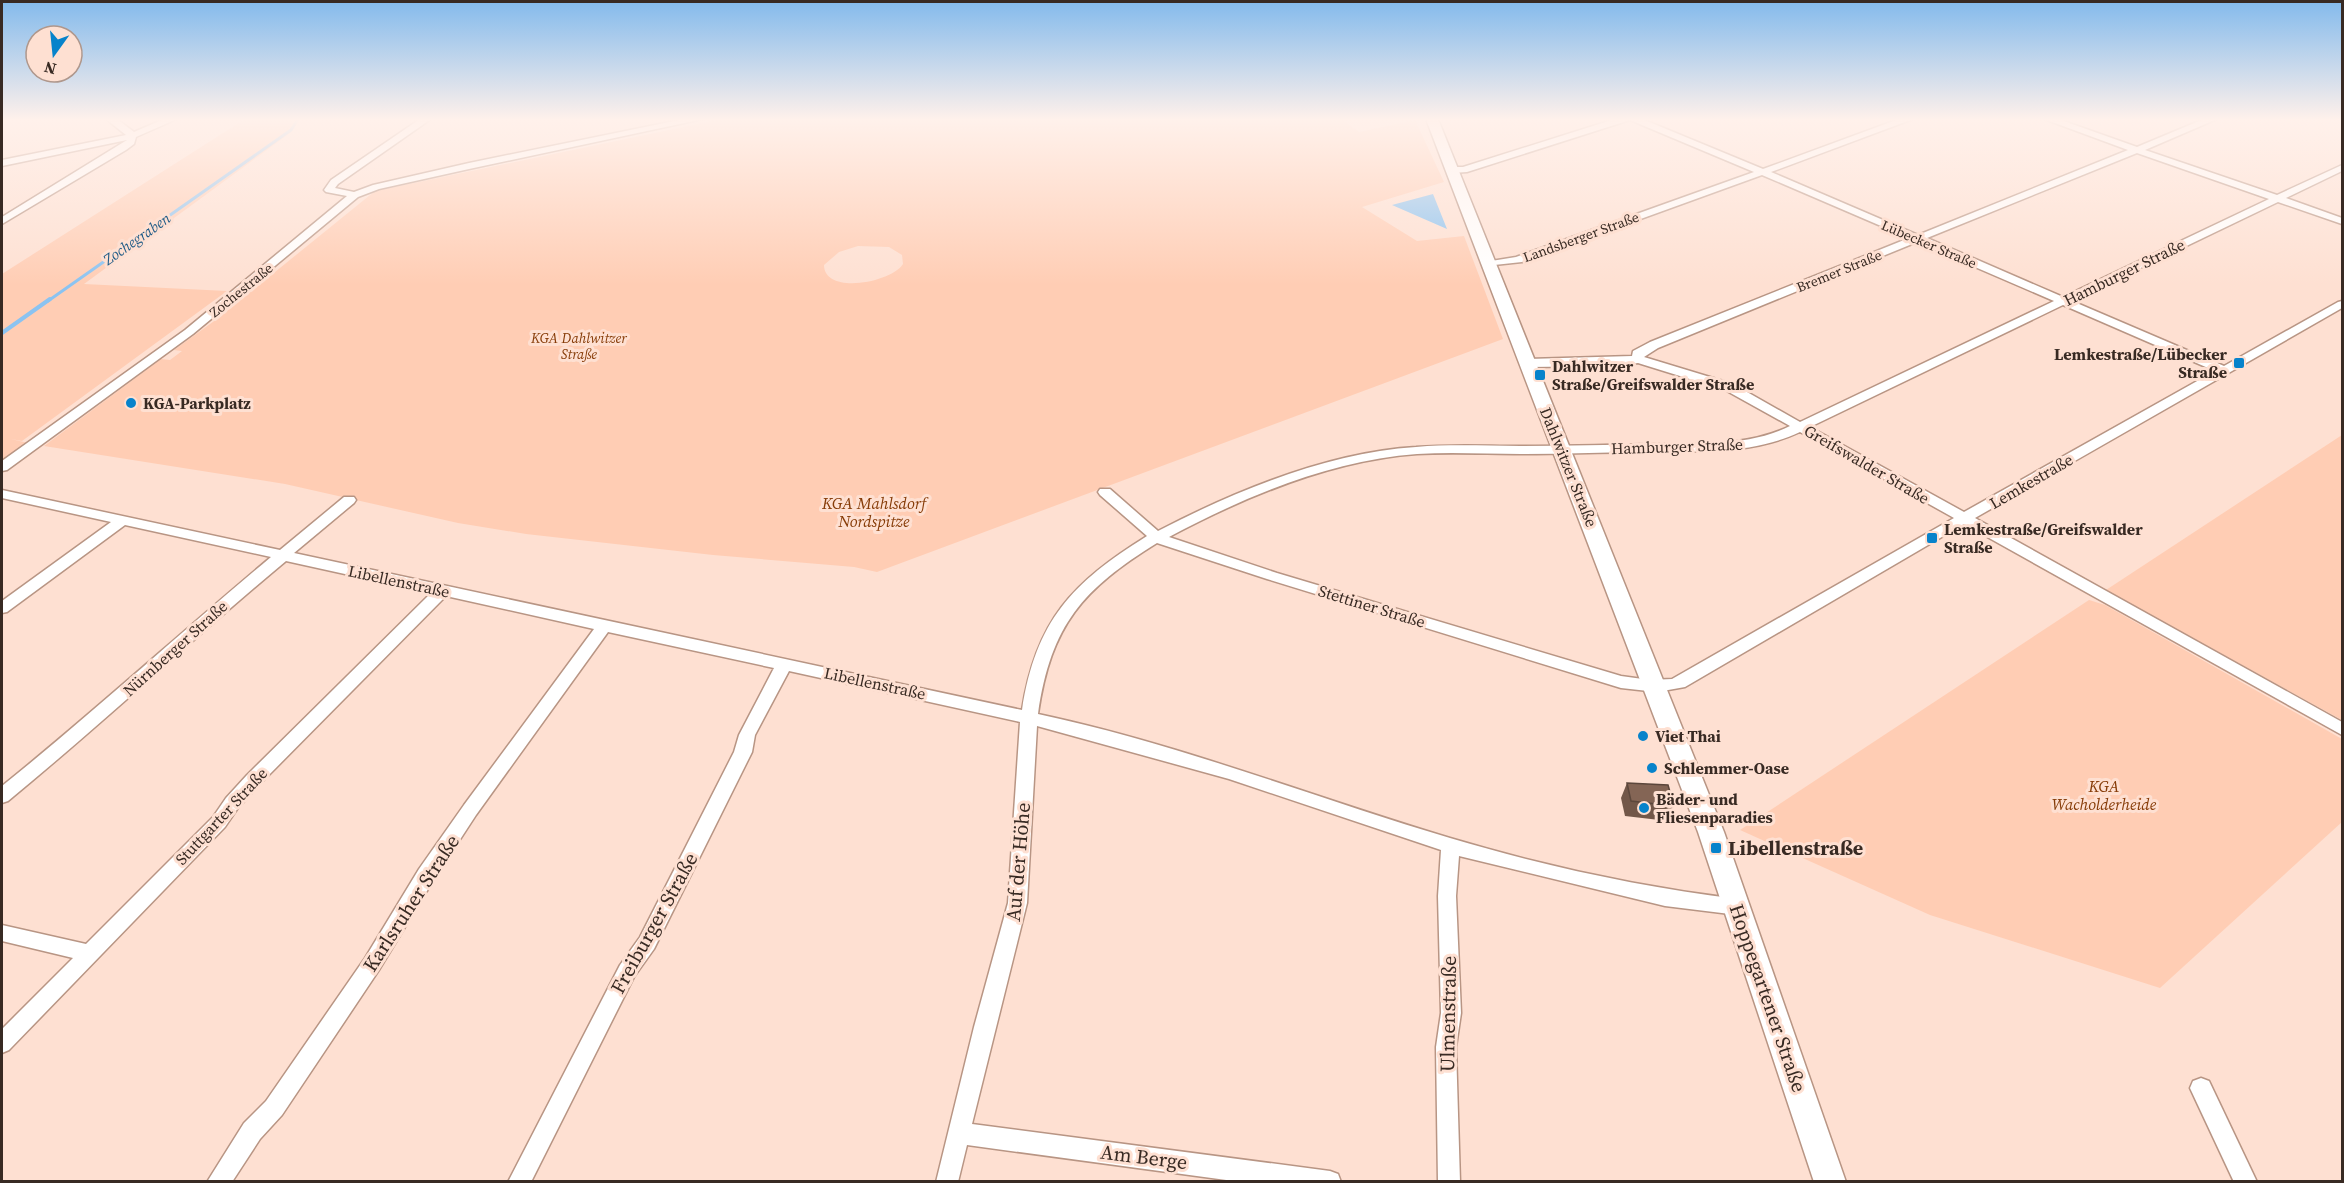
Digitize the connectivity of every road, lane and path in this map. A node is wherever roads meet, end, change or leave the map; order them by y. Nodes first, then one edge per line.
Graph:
1 (80, 174) edge
2 (346, 174) edge
3 (433, 174) edge
4 (1454, 174) edge
5 (1754, 174) edge
6 (1765, 174) edge
7 (2076, 174) edge
8 (2207, 174) edge
9 (2330, 174) edge
10 (355, 195) junction
11 (2278, 199) junction
12 (2, 221) edge
13 (2343, 221) edge
14 (1917, 240) junction
15 (1489, 264) junction
16 (2062, 302) junction
17 (2343, 304) edge
18 (1638, 359) junction
19 (1528, 363) junction
20 (2226, 371) junction
21 (1801, 427) junction
22 (1562, 449) junction
23 (2, 467) edge
24 (1105, 492) dead end
25 (2, 494) edge
26 (349, 500) dead end
27 (1964, 519) junction
28 (123, 520) junction
29 (1158, 538) junction
30 (282, 556) junction
31 (442, 590) junction
32 (2, 608) edge
33 (1065, 613) joint
34 (605, 625) junction
35 (785, 663) junction
36 (1655, 686) junction
37 (1029, 718) junction
38 (2343, 729) edge
39 (2, 796) edge
40 (1704, 814) joint
41 (1451, 846) junction
42 (1738, 907) junction
43 (2, 933) edge
44 (88, 953) junction
45 (2, 1043) edge
46 (2201, 1088) dead end
47 (958, 1133) junction
48 (218, 1182) edge
49 (519, 1182) edge
50 (947, 1182) edge
51 (1330, 1182) edge
52 (1449, 1182) edge
53 (1830, 1182) edge
54 (2246, 1182) edge

1 - 12 street
2 - 10 street
3 - 10 street
4 - 15 main road, Dahlwitzer Straße
5 - 15 street, Landsberger Straße
6 - 14 street, Lübecker Straße
7 - 14 street, Bremer Straße
8 - 11 street
9 - 11 street, Hamburger Straße
10 - 23 street, Zochestraße
11 - 13 street
11 - 16 street, Hamburger Straße
14 - 16 street, Lübecker Straße
14 - 18 street, Bremer Straße
15 - 19 main road, Dahlwitzer Straße
16 - 20 street, Lübecker Straße
16 - 21 street, Hamburger Straße
17 - 20 street, Lemkestraße
18 - 19 street, Greifswalder Straße
18 - 21 street, Greifswalder Straße
19 - 22 main road, Dahlwitzer Straße
20 - 27 street, Lemkestraße
21 - 22 street, Hamburger Straße
21 - 27 street, Greifswalder Straße
22 - 29 street, Hamburger Straße
22 - 36 main road, Dahlwitzer Straße
24 - 29 street, Stettiner Straße
25 - 28 street, Libellenstraße
26 - 30 street, Nürnberger Straße
27 - 36 street, Lemkestraße
27 - 38 street, Greifswalder Straße
28 - 30 street, Libellenstraße
28 - 32 street
29 - 33 street, Hamburger Straße
29 - 36 street, Stettiner Straße
30 - 31 street, Libellenstraße
30 - 39 street, Nürnberger Straße
31 - 34 street, Libellenstraße
31 - 44 street, Stuttgarter Straße
33 - 37 street, Auf der Höhe
34 - 35 street, Libellenstraße
34 - 48 street, Karlsruher Straße
35 - 37 street, Libellenstraße
35 - 49 street, Freiburger Straße
36 - 40 main road, Dahlwitzer Straße
37 - 41 street, Libellenstraße
37 - 47 street, Auf der Höhe
40 - 42 main road, Hoppegartener Straße
41 - 42 street, Libellenstraße
41 - 52 street, Ulmenstraße
42 - 53 main road, Hoppegartener Straße
43 - 44 street
44 - 45 street, Stuttgarter Straße
46 - 54 street
47 - 50 street, Auf der Höhe
47 - 51 street, Am Berge

